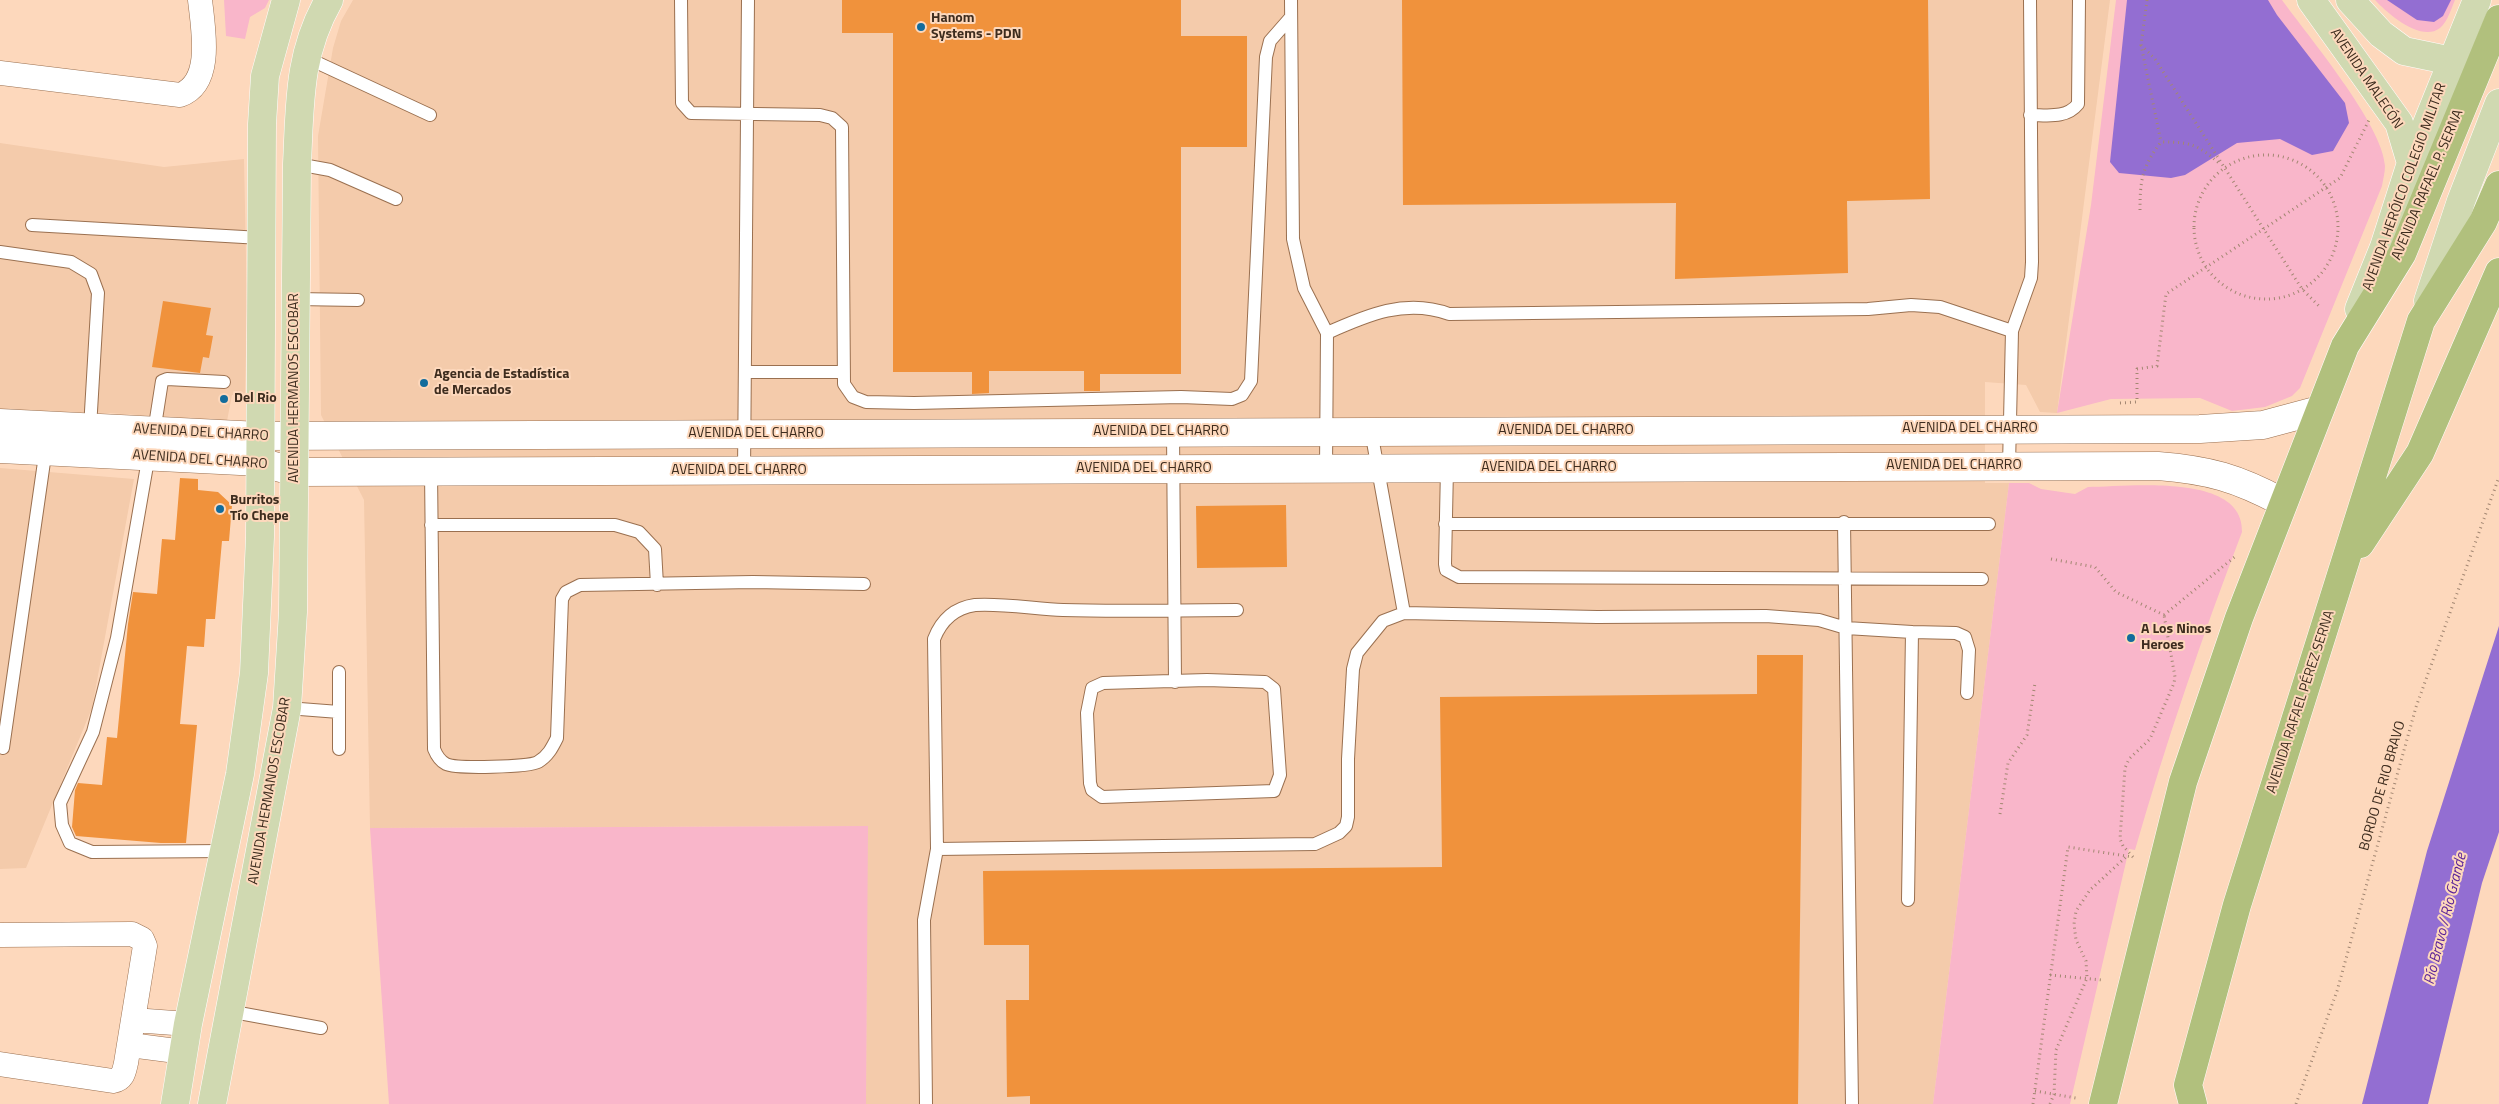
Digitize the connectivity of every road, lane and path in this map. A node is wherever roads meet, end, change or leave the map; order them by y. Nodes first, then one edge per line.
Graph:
1 (200, 0) edge
2 (286, 0) edge
3 (328, 0) edge
4 (681, 0) edge
5 (748, 0) edge
6 (1290, 0) edge
7 (2030, 0) edge
8 (2079, 0) edge
9 (2147, 0) edge
10 (2311, 0) edge
11 (2350, 0) edge
12 (2477, 0) edge
13 (1291, 17) junction
14 (2494, 28) edge
15 (2141, 45) junction
16 (306, 57) junction
17 (2452, 61) junction
18 (0, 72) edge
19 (2499, 103) edge
20 (748, 114) junction
21 (430, 115) dead end
22 (2030, 115) junction
23 (2370, 115) dead end
24 (2161, 142) junction
25 (2410, 163) junction
26 (297, 164) junction
27 (2224, 167) junction
28 (2499, 185) edge
29 (2328, 188) junction
30 (396, 199) dead end
31 (2140, 210) dead end
32 (32, 225) dead end
33 (2265, 229) junction
34 (262, 238) junction
35 (0, 252) edge
36 (2205, 267) junction
37 (2499, 272) edge
38 (2302, 289) junction
39 (261, 300) junction
40 (296, 300) junction
41 (358, 300) dead end
42 (2319, 306) dead end
43 (2421, 321) junction
44 (2012, 331) junction
45 (1327, 333) junction
46 (2345, 346) junction
47 (746, 372) junction
48 (843, 372) junction
49 (224, 382) dead end
50 (2120, 403) dead end
51 (2319, 410) junction
52 (0, 423) edge
53 (90, 428) junction
54 (2009, 429) junction
55 (1371, 431) junction
56 (1173, 432) junction
57 (1327, 432) junction
58 (743, 434) junction
59 (296, 436) junction
60 (430, 436) junction
61 (48, 438) junction
62 (151, 443) junction
63 (0, 449) edge
64 (260, 450) junction
65 (2009, 466) junction
66 (1447, 468) junction
67 (1172, 469) junction
68 (1326, 469) junction
69 (1377, 469) junction
70 (431, 471) junction
71 (744, 471) junction
72 (295, 472) junction
73 (2499, 476) edge
74 (2282, 502) junction
75 (1844, 522) junction
76 (1446, 524) junction
77 (1989, 524) dead end
78 (431, 525) junction
79 (2237, 555) dead end
80 (2051, 559) dead end
81 (2343, 570) junction
82 (1844, 578) junction
83 (1982, 580) dead end
84 (864, 584) dead end
85 (657, 585) junction
86 (1175, 610) junction
87 (1238, 610) dead end
88 (1404, 613) junction
89 (2164, 615) junction
90 (1846, 628) junction
91 (1912, 632) junction
92 (339, 672) dead end
93 (1175, 682) junction
94 (2035, 683) dead end
95 (1966, 693) dead end
96 (287, 708) junction
97 (339, 712) junction
98 (3, 748) dead end
99 (338, 749) dead end
100 (2000, 814) dead end
101 (937, 849) junction
102 (225, 851) junction
103 (259, 855) junction
104 (2126, 856) junction
105 (1908, 900) dead end
106 (0, 935) edge
107 (2050, 975) junction
108 (2086, 978) junction
109 (2102, 980) dead end
110 (228, 1011) junction
111 (133, 1020) junction
112 (188, 1024) junction
113 (321, 1028) dead end
114 (130, 1045) junction
115 (184, 1052) junction
116 (0, 1064) edge
117 (2035, 1090) junction
118 (2054, 1094) junction
119 (2076, 1098) dead end
120 (2188, 1098) edge
121 (175, 1104) edge
122 (212, 1104) edge
123 (926, 1104) edge
124 (1852, 1104) edge
125 (2033, 1104) edge
126 (2050, 1104) edge
127 (2103, 1104) edge
128 (2296, 1104) edge

1 - 18 street
2 - 34 main road
3 - 16 main road, AVENIDA HERMANOS ESCOBAR
4 - 20 lane
5 - 20 lane
6 - 13 lane
7 - 22 lane
8 - 22 lane
9 - 15 path
10 - 25 main road, AVENIDA MALECÓN
11 - 17 main road
12 - 17 main road, AVENIDA HERÓICO COLEGIO MILITAR
13 - 45 lane
13 - 48 lane
14 - 46 highway, AVENIDA RAFAEL P. SERNA
15 - 24 path
15 - 27 path
16 - 21 lane
16 - 26 main road, AVENIDA HERMANOS ESCOBAR
17 - 25 main road, AVENIDA HERÓICO COLEGIO MILITAR
19 - 43 main road
20 - 47 lane
20 - 48 lane
22 - 44 lane
23 - 29 path
24 - 27 path
24 - 31 path
25 - 46 main road, AVENIDA HERÓICO COLEGIO MILITAR
26 - 30 lane
26 - 40 main road, AVENIDA HERMANOS ESCOBAR
27 - 29 path
27 - 33 path
27 - 36 path
28 - 43 highway
29 - 33 path
29 - 38 path
32 - 34 lane
33 - 36 path
33 - 38 path
34 - 39 main road
35 - 53 lane
36 - 38 path
36 - 50 path
37 - 81 highway
38 - 42 path
39 - 40 main road
39 - 64 main road
40 - 41 lane
40 - 59 main road, AVENIDA HERMANOS ESCOBAR
43 - 81 highway, AVENIDA RAFAEL PÉREZ SERNA
44 - 45 lane
44 - 54 lane
45 - 57 lane
46 - 51 highway
47 - 48 lane
47 - 58 lane
49 - 62 lane
51 - 54 street, AVENIDA DEL CHARRO
51 - 74 highway
52 - 61 street, AVENIDA DEL CHARRO
53 - 61 street, AVENIDA DEL CHARRO
53 - 62 street, AVENIDA DEL CHARRO
54 - 55 street, AVENIDA DEL CHARRO
54 - 65 lane
55 - 57 street, AVENIDA DEL CHARRO
55 - 69 lane
56 - 57 street, AVENIDA DEL CHARRO
56 - 58 street, AVENIDA DEL CHARRO
56 - 67 lane
57 - 68 lane
58 - 60 street, AVENIDA DEL CHARRO
58 - 71 lane
59 - 60 street, AVENIDA DEL CHARRO
59 - 64 street, AVENIDA DEL CHARRO
59 - 72 main road, AVENIDA HERMANOS ESCOBAR
60 - 70 street
61 - 62 street, AVENIDA DEL CHARRO
61 - 63 street, AVENIDA DEL CHARRO
61 - 98 lane
62 - 64 street, AVENIDA DEL CHARRO
62 - 102 lane
64 - 72 street, AVENIDA DEL CHARRO
64 - 102 main road
65 - 66 street, AVENIDA DEL CHARRO
65 - 74 street, AVENIDA DEL CHARRO
66 - 69 street, AVENIDA DEL CHARRO
66 - 76 lane
67 - 68 street, AVENIDA DEL CHARRO
67 - 71 street, AVENIDA DEL CHARRO
67 - 86 lane
68 - 69 street, AVENIDA DEL CHARRO
69 - 88 lane
70 - 71 street, AVENIDA DEL CHARRO
70 - 72 street, AVENIDA DEL CHARRO
70 - 78 lane
72 - 96 main road, AVENIDA HERMANOS ESCOBAR
73 - 128 path, BORDO DE RIO BRAVO
74 - 127 highway
75 - 76 lane
75 - 77 lane
75 - 82 lane
76 - 82 lane
78 - 85 lane
78 - 85 lane
79 - 89 path
80 - 89 path
81 - 120 highway, AVENIDA RAFAEL PÉREZ SERNA
82 - 83 lane
82 - 90 lane
84 - 85 lane
86 - 87 lane
86 - 93 lane
86 - 101 lane
88 - 90 lane
88 - 101 lane
89 - 104 path
90 - 91 lane
90 - 124 lane
91 - 95 lane
91 - 105 lane
92 - 97 lane
93 - 93 lane
94 - 100 path
96 - 97 lane
96 - 103 main road, AVENIDA HERMANOS ESCOBAR
97 - 99 lane
101 - 123 lane
102 - 103 main road
102 - 112 main road
103 - 110 main road, AVENIDA HERMANOS ESCOBAR
104 - 107 path
104 - 108 path
106 - 111 street
107 - 108 path
107 - 117 path
108 - 109 path
108 - 118 path
110 - 113 lane
110 - 122 main road, AVENIDA HERMANOS ESCOBAR
111 - 112 street
111 - 114 street
112 - 115 main road
114 - 115 street
114 - 116 street
115 - 121 main road
117 - 118 path
117 - 125 path
118 - 119 path
118 - 126 path

